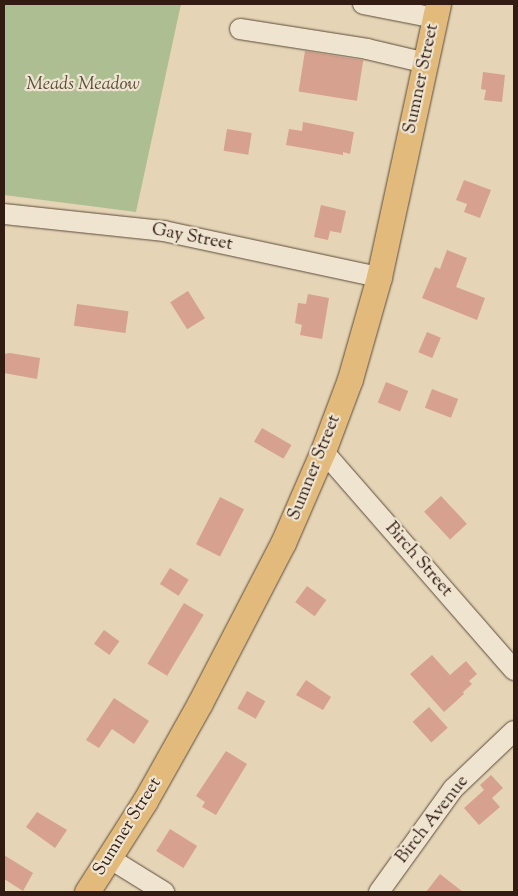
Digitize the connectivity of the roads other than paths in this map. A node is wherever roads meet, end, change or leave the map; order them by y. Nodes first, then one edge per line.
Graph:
1 (363, 4) edge
2 (437, 11) edge
3 (240, 29) dead end
4 (426, 62) junction
5 (4, 214) edge
6 (379, 277) junction
7 (323, 450) junction
8 (514, 670) edge
9 (514, 731) edge
10 (109, 858) junction
11 (86, 892) edge
12 (164, 892) edge
13 (379, 892) edge

1 - 2 street
2 - 4 main road, Sumner Street
3 - 4 street
4 - 6 main road, Sumner Street
5 - 6 street, Gay Street
6 - 7 main road, Sumner Street
7 - 8 street, Birch Street
7 - 10 main road, Sumner Street
9 - 13 street, Birch Avenue
10 - 11 main road, Sumner Street
10 - 12 street

